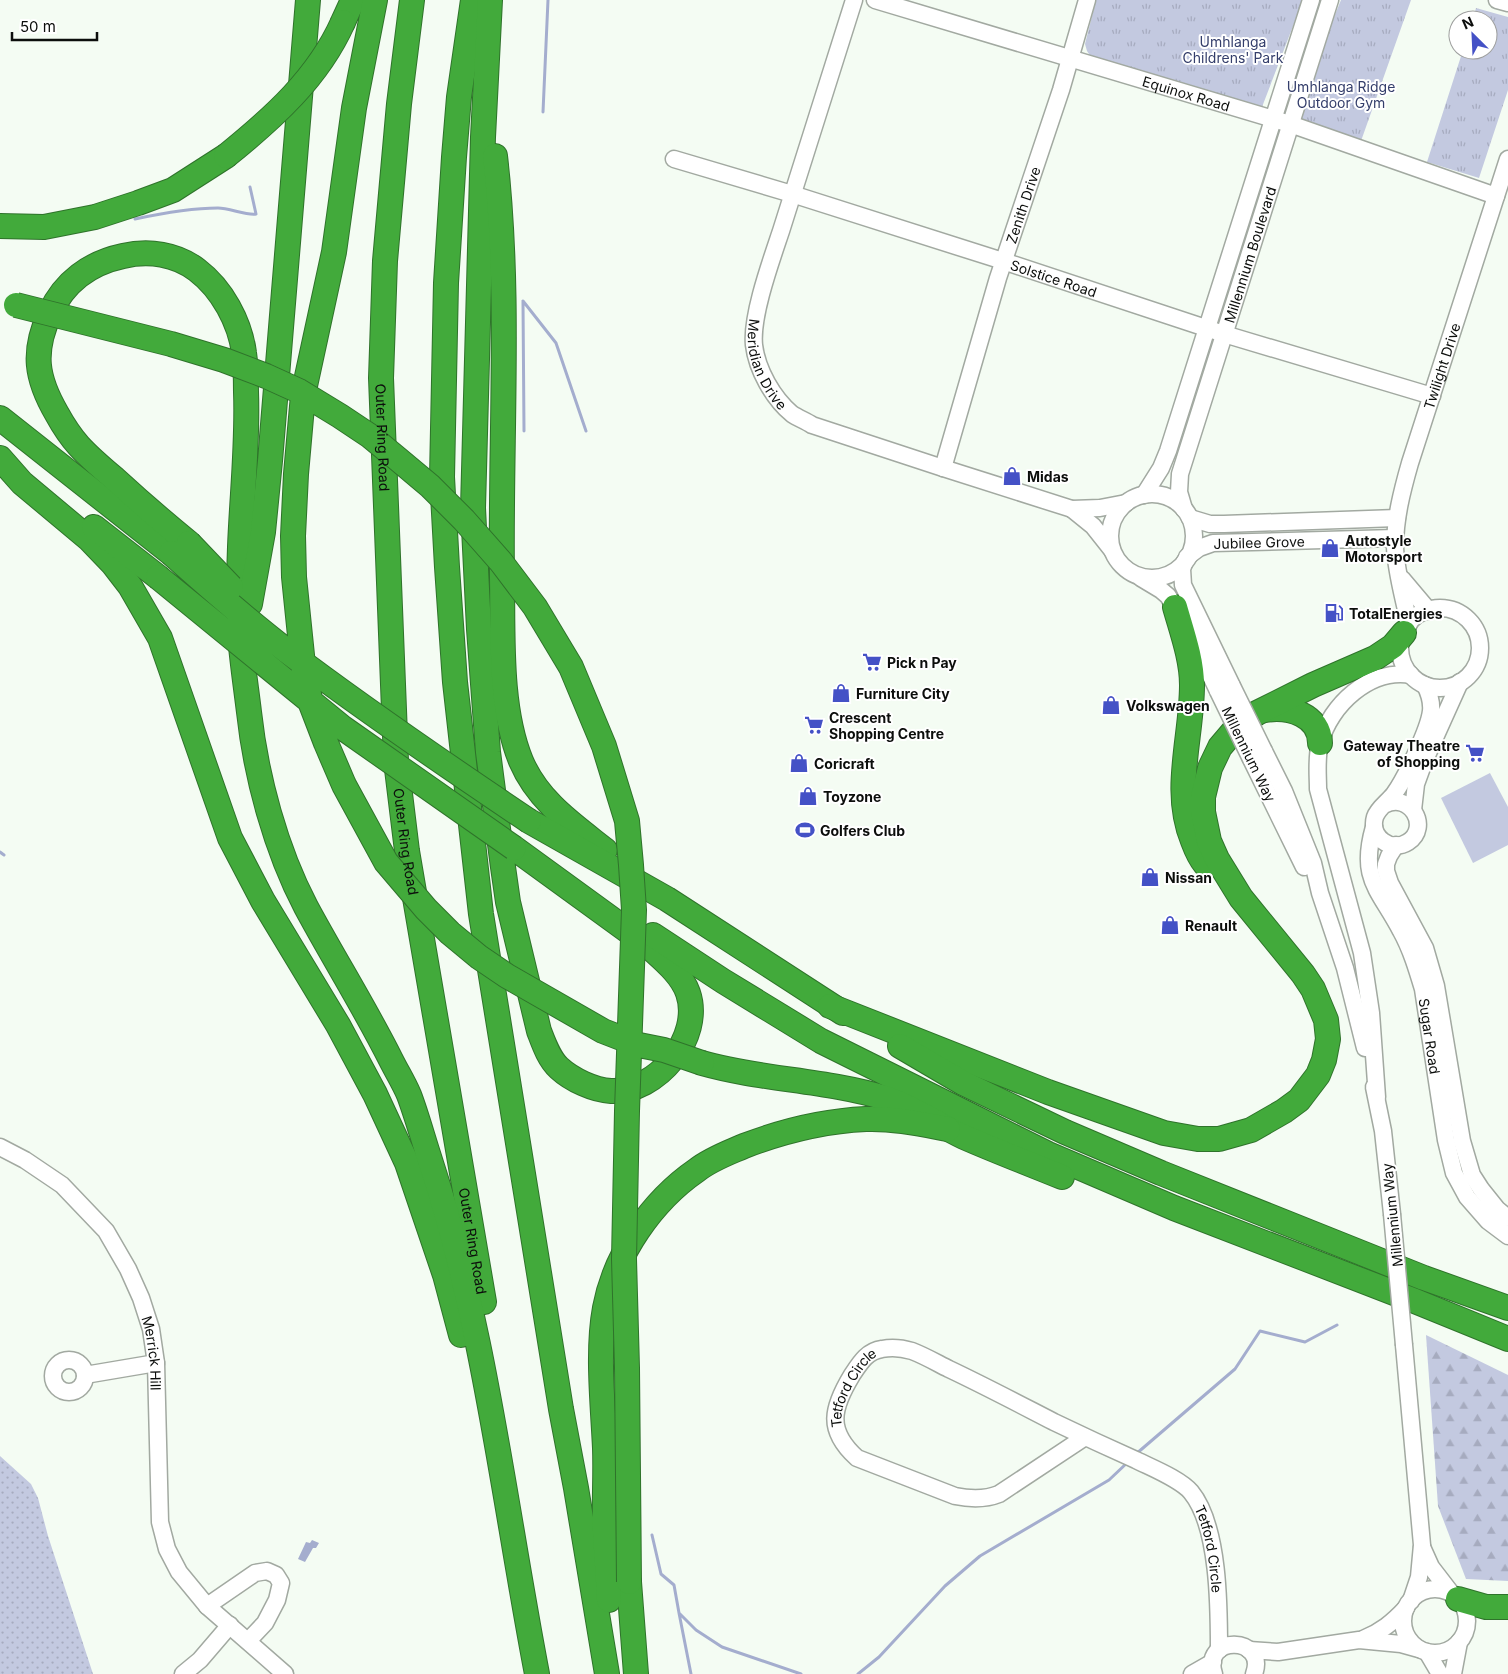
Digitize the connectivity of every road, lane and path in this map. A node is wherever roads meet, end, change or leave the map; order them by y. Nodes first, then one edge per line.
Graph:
1 (308, 0) edge
2 (353, 0) edge
3 (375, 0) edge
4 (412, 0) edge
5 (473, 0) edge
6 (490, 0) edge
7 (854, 0) edge
8 (875, 0) edge
9 (1087, 0) edge
10 (1311, 0) edge
11 (1330, 0) edge
12 (1497, 0) edge
13 (1508, 4) edge
14 (488, 46) junction
15 (1070, 58) junction
16 (1273, 119) junction
17 (1290, 124) junction
18 (674, 159) dead end
19 (1508, 159) edge
20 (792, 194) junction
21 (1496, 196) junction
22 (0, 226) edge
23 (1003, 261) junction
24 (8, 304) edge
25 (1207, 328) junction
26 (1224, 334) junction
27 (1432, 396) junction
28 (0, 418) edge
29 (0, 452) edge
30 (0, 458) edge
31 (943, 468) junction
32 (1144, 495) junction
33 (1126, 503) junction
34 (1072, 509) junction
35 (1187, 514) junction
36 (1397, 518) junction
37 (1395, 538) junction
38 (180, 548) junction
39 (1114, 553) junction
40 (1186, 559) junction
41 (1136, 575) junction
42 (1399, 575) junction
43 (1175, 606) junction
44 (1429, 611) junction
45 (1406, 628) junction
46 (240, 634) junction
47 (1411, 675) junction
48 (1460, 682) junction
49 (1426, 685) junction
50 (1225, 688) junction
51 (1256, 713) junction
52 (1320, 744) junction
53 (1384, 805) junction
54 (1413, 810) junction
55 (1374, 827) junction
56 (1396, 846) junction
57 (514, 848) junction
58 (1241, 898) junction
59 (668, 899) junction
60 (830, 1006) junction
61 (1376, 1098) junction
62 (948, 1129) junction
63 (0, 1147) edge
64 (1174, 1208) junction
65 (1508, 1218) edge
66 (1508, 1236) edge
67 (1508, 1308) edge
68 (1508, 1339) edge
69 (156, 1363) junction
70 (85, 1374) dead end
71 (1085, 1436) junction
72 (1422, 1545) junction
73 (1454, 1596) junction
74 (1408, 1604) junction
75 (207, 1606) junction
76 (1508, 1606) edge
77 (1219, 1611) junction
78 (230, 1625) junction
79 (1359, 1640) junction
80 (248, 1641) junction
81 (1459, 1642) junction
82 (1242, 1647) junction
83 (1423, 1650) junction
84 (1278, 1652) junction
85 (1215, 1662) edge
86 (1255, 1672) edge
87 (183, 1674) edge
88 (285, 1674) edge
89 (528, 1674) edge
90 (537, 1674) edge
91 (545, 1674) edge
92 (607, 1674) edge
93 (616, 1674) edge
94 (636, 1674) edge
95 (1192, 1674) edge
96 (1440, 1674) edge
97 (1453, 1674) edge

1 - 46 highway
2 - 22 highway, bridge
3 - 62 highway, bridge
4 - 91 highway, Outer Ring Road
5 - 92 highway
6 - 14 highway
7 - 20 street, Meridian Drive
8 - 15 street, Equinox Road
9 - 15 street, Zenith Drive
10 - 16 street, Millennium Boulevard
11 - 17 street, Millennium Boulevard
12 - 13 street
14 - 57 highway
14 - 59 highway
15 - 16 street, Equinox Road
15 - 23 street, Zenith Drive
16 - 17 street, Equinox Road
16 - 25 street, Millennium Boulevard
17 - 21 street, Equinox Road
17 - 26 street, Millennium Boulevard
18 - 20 street, Solstice Road
19 - 21 street, Twilight Drive
20 - 23 street, Solstice Road
20 - 31 street, Meridian Drive
21 - 27 street, Twilight Drive
23 - 25 street, Solstice Road
23 - 31 street, Zenith Drive
24 - 94 highway, bridge
25 - 26 street, Solstice Road
25 - 32 street, Millennium Boulevard
26 - 27 street, Solstice Road
26 - 35 street, Millennium Boulevard
27 - 36 street, Twilight Drive
28 - 38 highway
29 - 57 highway, bridge
30 - 89 highway
31 - 34 street, Meridian Drive
32 - 33 street
32 - 35 street
33 - 34 street, Meridian Drive
33 - 39 street
34 - 39 street, Meridian Drive
35 - 36 street, Jubilee Grove
35 - 40 street, Millennium Boulevard
36 - 37 street, Twilight Drive
37 - 40 street, Jubilee Grove
37 - 42 street, Twilight Drive
38 - 46 highway
38 - 59 highway, bridge
39 - 41 street
40 - 41 street
40 - 50 street, Millennium Way
41 - 43 street, Millennium Way
42 - 44 street
42 - 45 street, Twilight Drive
43 - 50 street, Millennium Way
43 - 58 highway
44 - 45 street
44 - 48 street
45 - 47 street
45 - 51 highway
46 - 90 highway
47 - 49 street
47 - 52 street
48 - 49 street
48 - 54 street
49 - 53 street
50 - 61 street, Millennium Way, bridge
51 - 52 highway
51 - 58 highway
52 - 61 street
53 - 54 street
53 - 55 street
54 - 56 street
55 - 56 street
55 - 66 street, Sugar Road
56 - 65 street, Sugar Road
57 - 64 highway
58 - 60 highway
59 - 60 highway
60 - 67 highway
61 - 72 street, Millennium Way, bridge
62 - 64 highway
62 - 93 highway, bridge
63 - 69 street, Merrick Hill
64 - 68 highway
69 - 70 street
69 - 75 street, Merrick Hill
71 - 71 street, Tetford Circle
71 - 77 street, Tetford Circle
72 - 73 street, Millennium Way
72 - 74 street, Millennium Way
73 - 74 street
73 - 76 highway
73 - 81 street
74 - 79 street
74 - 83 street
75 - 78 street, Merrick Hill
75 - 80 street
77 - 82 street, Tetford Circle
77 - 85 street, Tetford Circle
78 - 80 street, Merrick Hill
78 - 87 street
79 - 83 street
79 - 84 street
80 - 88 street, Merrick Hill
81 - 83 street
81 - 97 street
82 - 84 street
82 - 85 street
82 - 86 street, Tetford Circle
83 - 96 street
84 - 86 street
85 - 95 street

